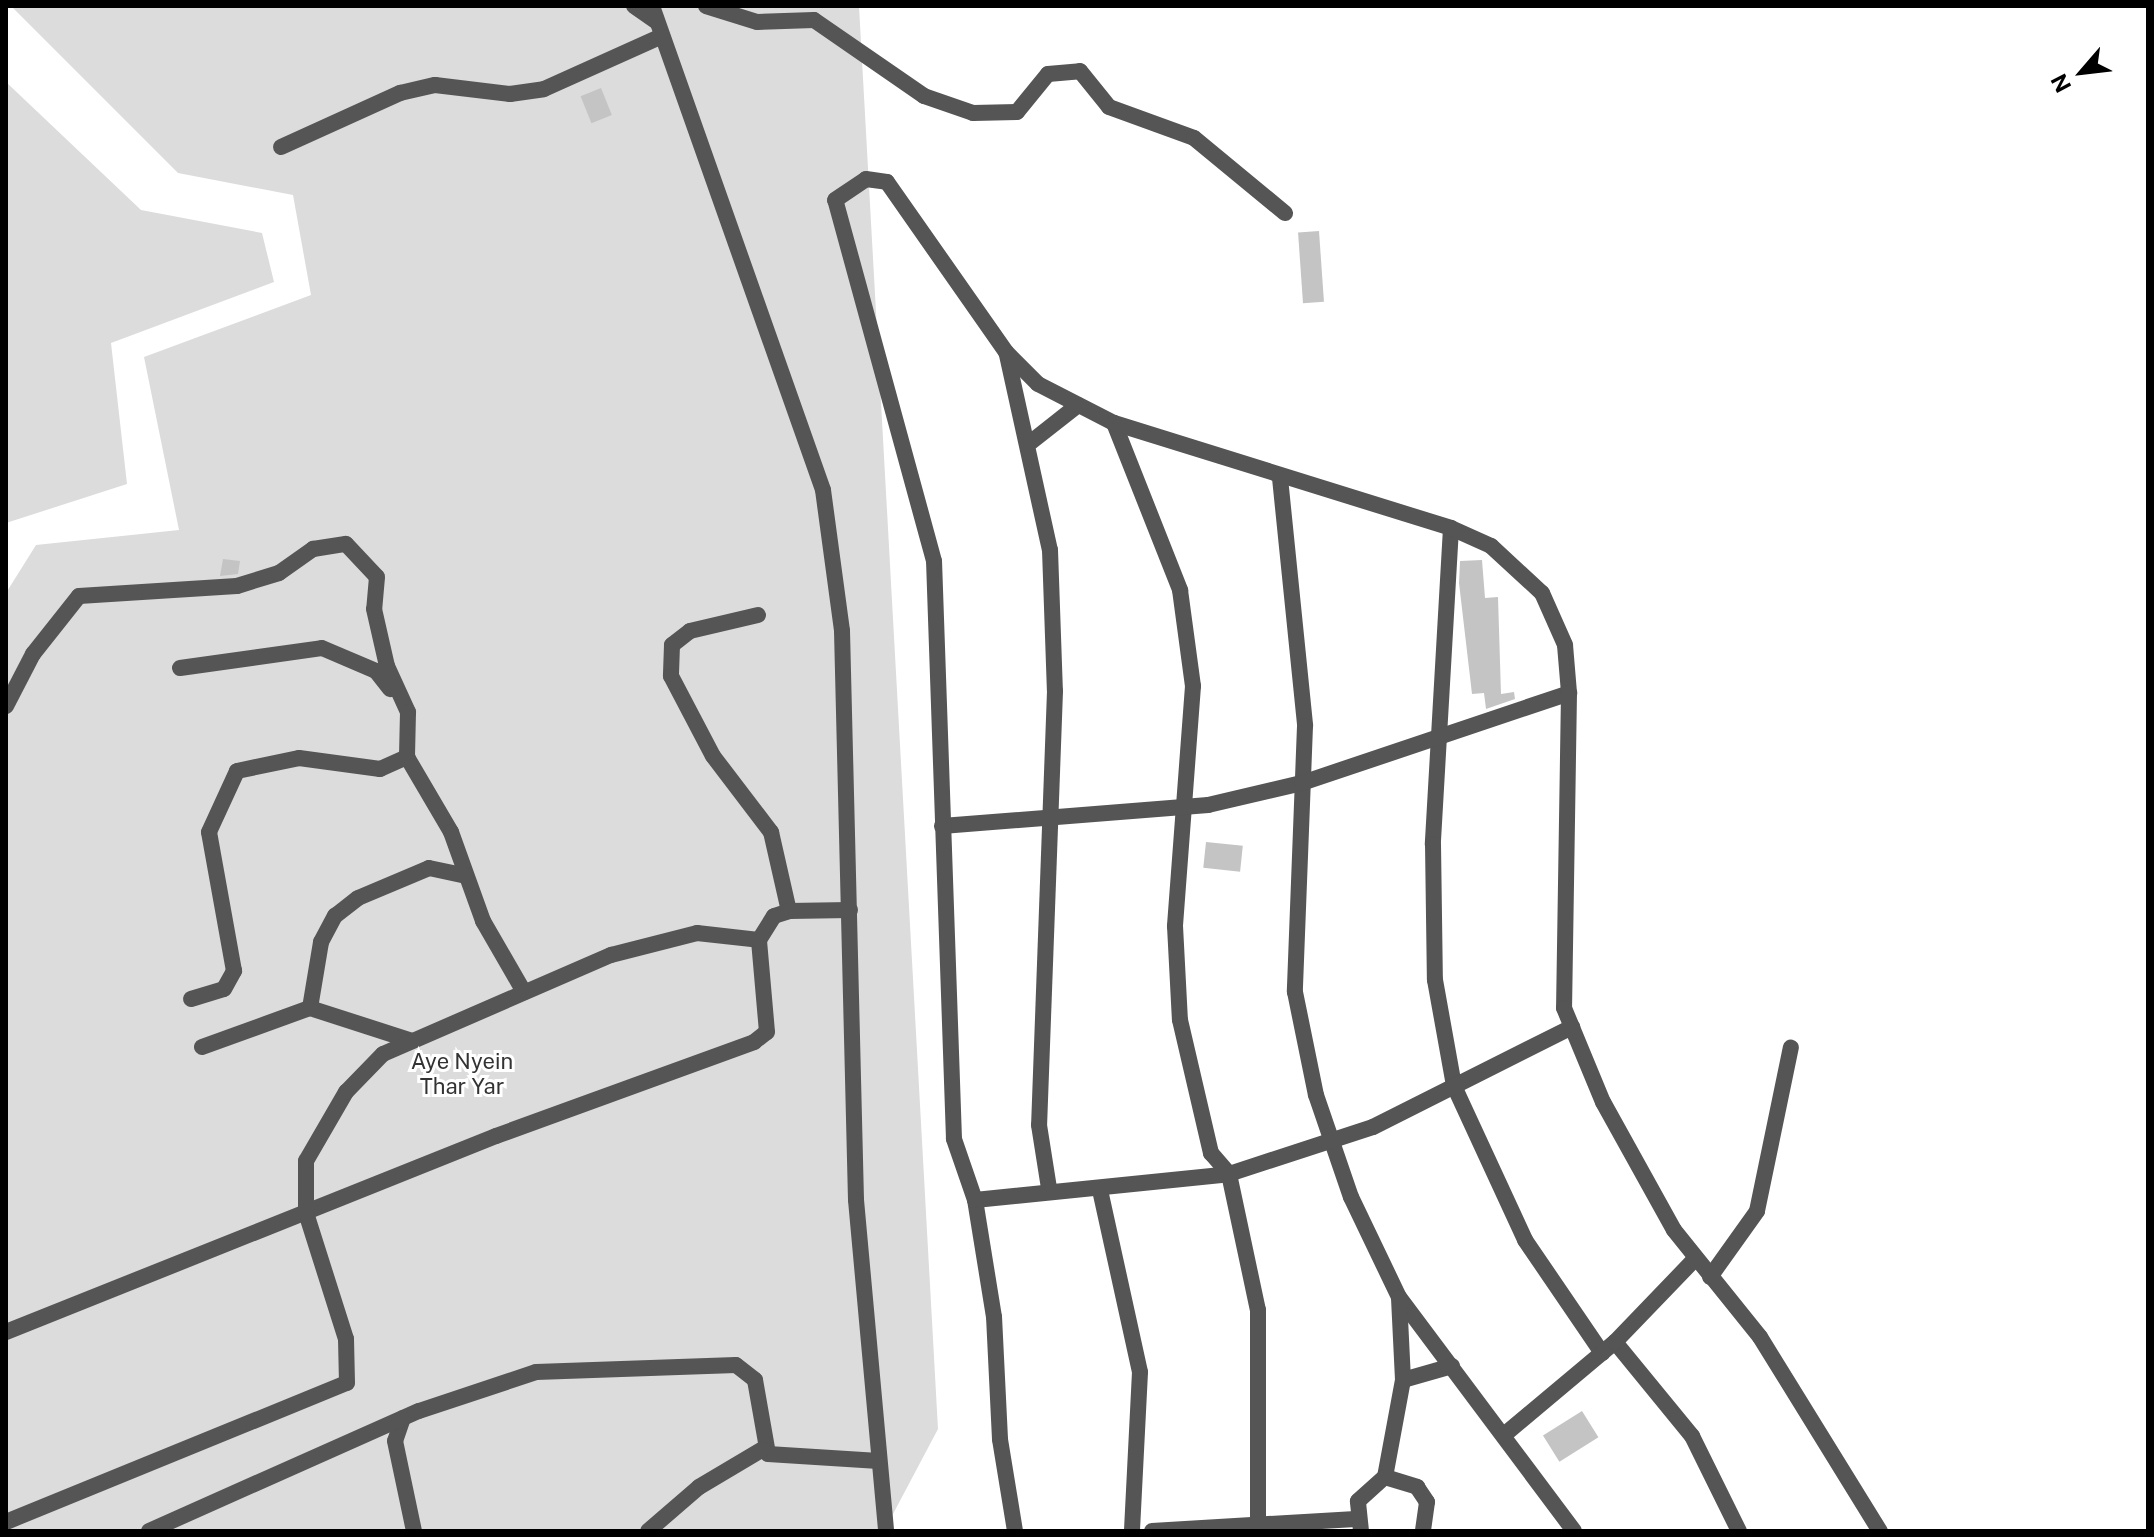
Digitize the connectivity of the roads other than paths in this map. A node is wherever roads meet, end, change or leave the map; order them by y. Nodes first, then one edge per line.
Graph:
1 (634, 6) edge
2 (706, 6) edge
3 (657, 21) edge
4 (281, 147) dead end
5 (1285, 213) dead end
6 (1006, 352) junction
7 (1078, 405) junction
8 (1114, 423) junction
9 (1031, 442) junction
10 (1280, 478) junction
11 (1451, 528) junction
12 (758, 615) dead end
13 (180, 668) dead end
14 (1569, 693) junction
15 (6, 706) edge
16 (408, 712) junction
17 (1442, 736) junction
18 (407, 757) junction
19 (1302, 783) junction
20 (1182, 808) junction
21 (1047, 813) junction
22 (942, 826) junction
23 (466, 876) junction
24 (850, 910) junction
25 (789, 911) junction
26 (759, 940) junction
27 (524, 992) junction
28 (191, 999) dead end
29 (310, 1008) junction
30 (1572, 1027) junction
31 (412, 1041) junction
32 (202, 1047) dead end
33 (1791, 1047) dead end
34 (1454, 1086) junction
35 (1331, 1141) junction
36 (1229, 1174) junction
37 (1049, 1188) junction
38 (1100, 1190) junction
39 (975, 1200) junction
40 (306, 1213) junction
41 (1695, 1259) junction
42 (1710, 1277) junction
43 (1399, 1297) junction
44 (6, 1332) edge
45 (1608, 1347) junction
46 (1452, 1366) junction
47 (1403, 1380) junction
48 (403, 1418) junction
49 (1504, 1435) junction
50 (763, 1449) junction
51 (879, 1461) junction
52 (1385, 1477) junction
53 (6, 1522) edge
54 (1358, 1525) edge
55 (1258, 1526) edge
56 (149, 1531) edge
57 (414, 1531) edge
58 (648, 1531) edge
59 (886, 1531) edge
60 (1015, 1531) edge
61 (1132, 1531) edge
62 (1152, 1531) edge
63 (1423, 1531) edge
64 (1574, 1531) edge
65 (1739, 1531) edge
66 (1880, 1531) edge

1 - 3 street
2 - 5 street
3 - 4 street
3 - 24 street
6 - 7 street
6 - 9 street
6 - 22 street
7 - 8 street
7 - 9 street
8 - 10 street
8 - 20 street
9 - 21 street
10 - 11 street
10 - 19 street
11 - 14 street
11 - 17 street
12 - 25 street
13 - 16 street
14 - 17 street
14 - 30 street
15 - 16 street
16 - 18 street
17 - 19 street
17 - 34 street
18 - 23 street
18 - 28 street
19 - 20 street
19 - 35 street
20 - 21 street
20 - 36 street
21 - 22 street
21 - 37 street
22 - 39 street
23 - 27 street
23 - 29 street
24 - 25 street
24 - 51 street
25 - 26 street
26 - 27 street
26 - 40 street
27 - 31 street
29 - 31 street
29 - 32 street
30 - 34 street
30 - 41 street
31 - 40 street
33 - 42 street
34 - 35 street
34 - 45 street
35 - 36 street
35 - 43 street
36 - 38 street
36 - 55 street
37 - 38 street
37 - 39 street
38 - 61 street
39 - 60 street
40 - 44 street
40 - 53 street
41 - 42 street
41 - 45 street
42 - 66 street
43 - 46 street
43 - 47 street
45 - 49 street
45 - 65 street
46 - 47 street
46 - 49 street
47 - 52 street
48 - 50 street
48 - 56 street
48 - 57 street
49 - 64 street
50 - 51 street
50 - 58 street
51 - 59 street
52 - 54 street
52 - 63 street
54 - 55 street
55 - 62 street

